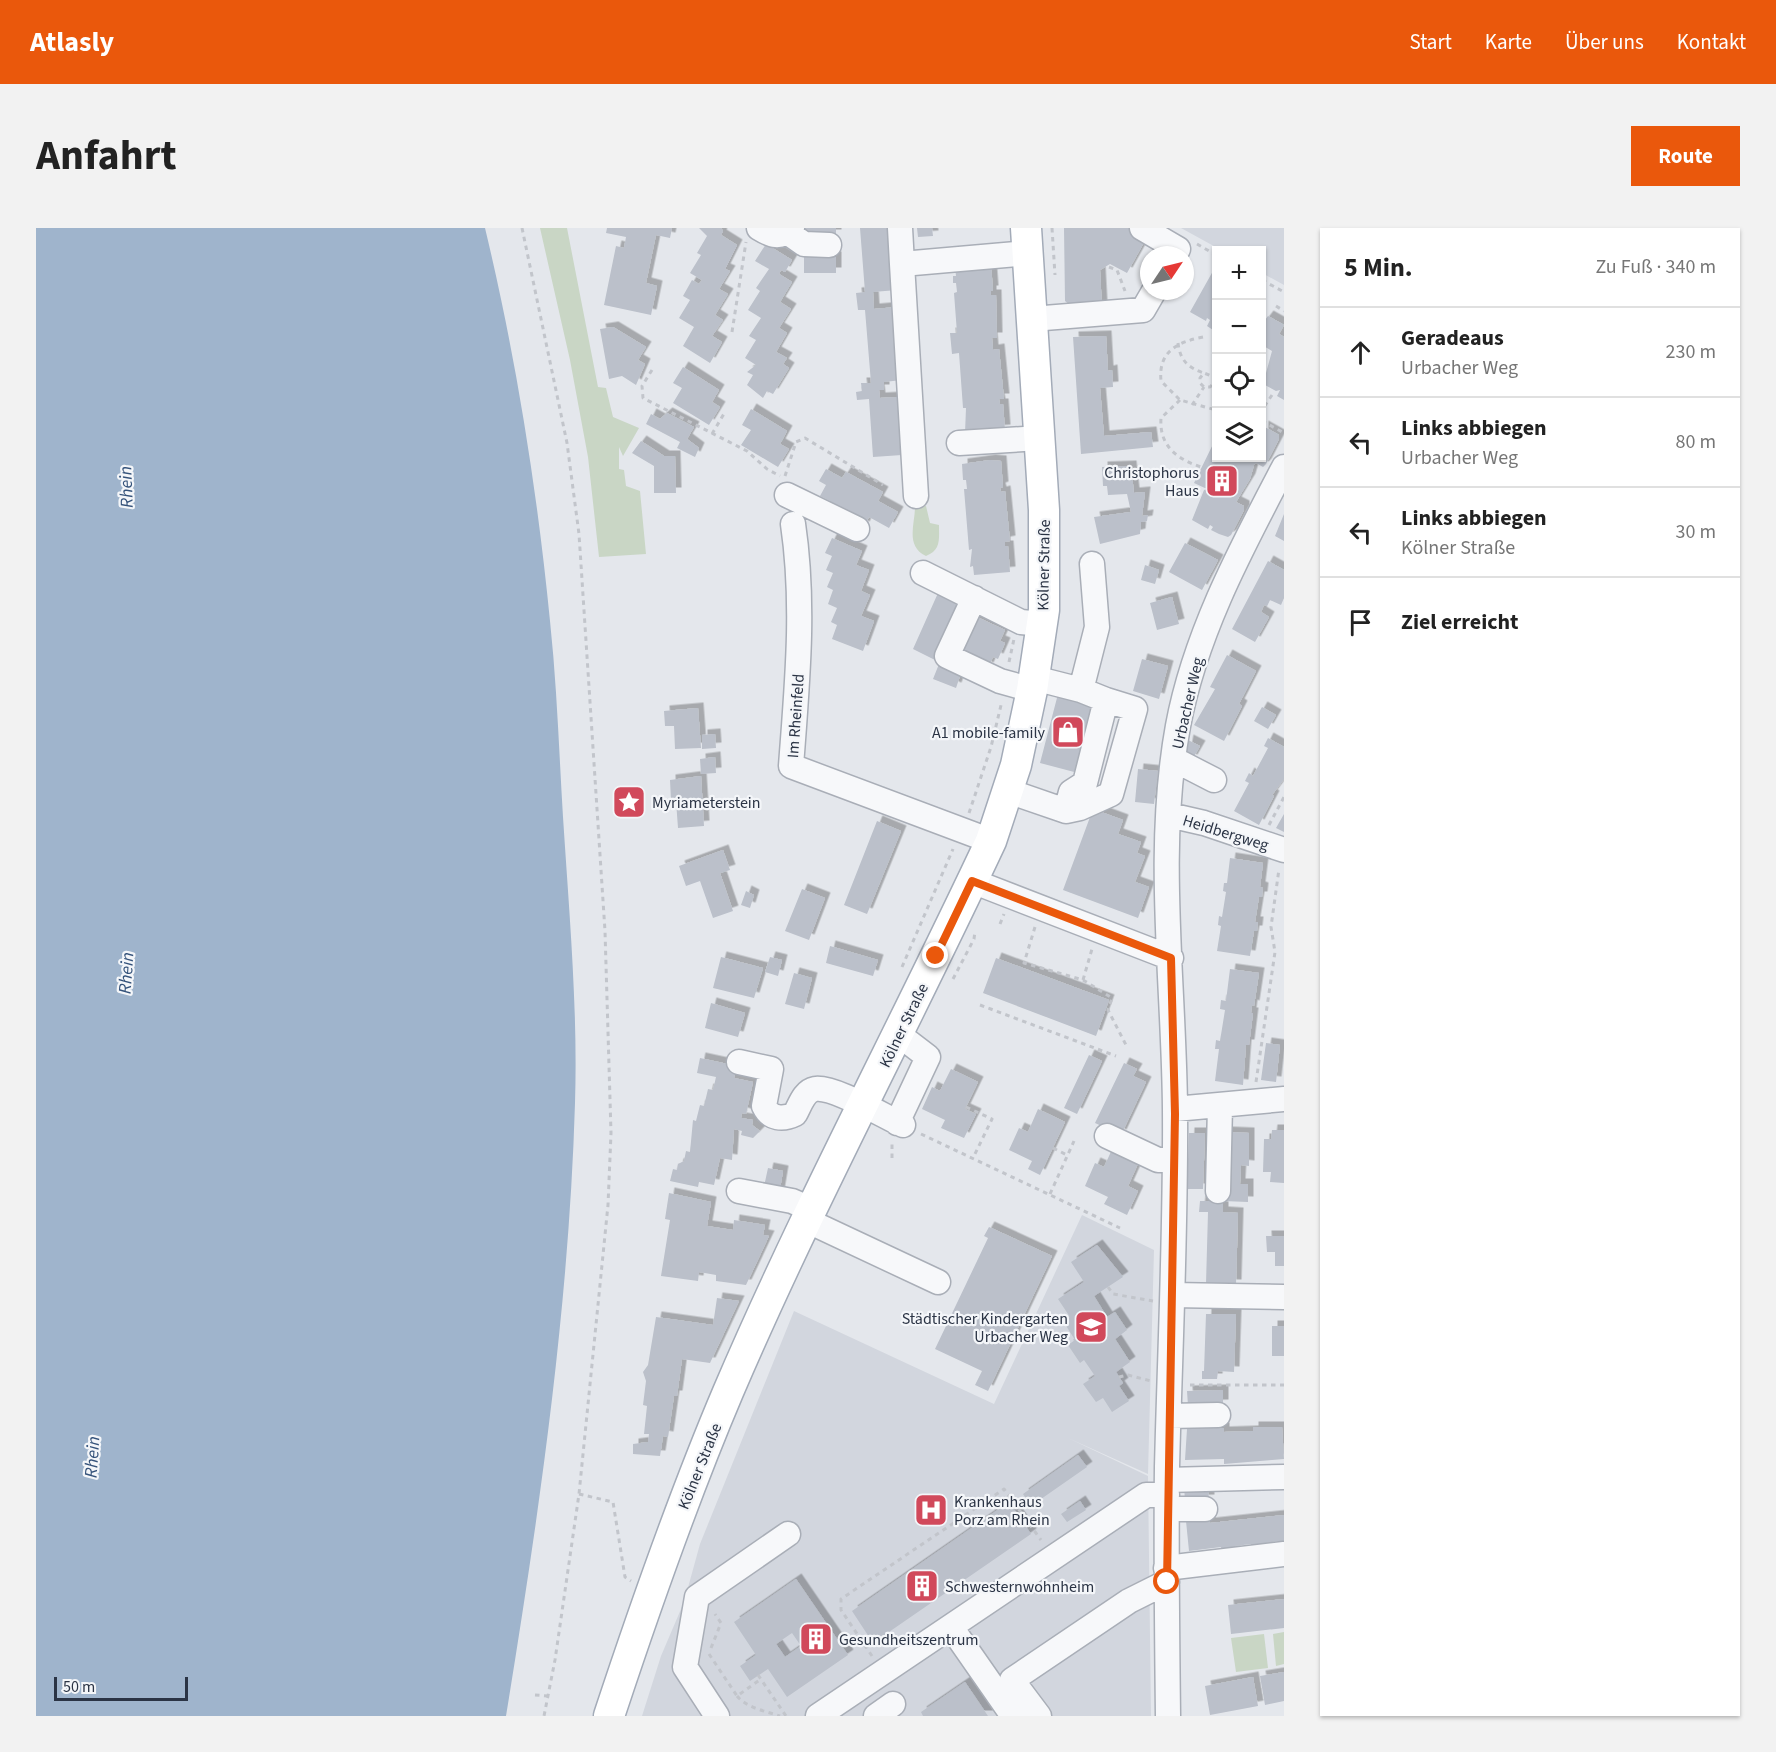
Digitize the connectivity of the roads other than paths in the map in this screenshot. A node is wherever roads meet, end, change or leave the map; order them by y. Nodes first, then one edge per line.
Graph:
1 (900, 228) edge
2 (1142, 228) edge
3 (790, 230) edge
4 (752, 234) edge
5 (1027, 240) edge
6 (829, 245) dead end
7 (1173, 246) edge
8 (902, 264) junction
9 (1149, 300) edge
10 (1032, 319) junction
11 (1040, 438) junction
12 (959, 443) dead end
13 (1284, 467) edge
14 (787, 495) dead end
15 (916, 496) dead end
16 (793, 524) dead end
17 (857, 529) dead end
18 (1092, 564) dead end
19 (922, 573) dead end
20 (974, 598) junction
21 (1029, 622) junction
22 (1024, 684) junction
23 (1081, 690) junction
24 (1174, 763) junction
25 (1214, 780) dead end
26 (1008, 790) junction
27 (1169, 815) junction
28 (991, 841) junction
29 (1275, 847) edge
30 (972, 881) junction
31 (1171, 958) junction
32 (898, 1034) junction
33 (739, 1062) dead end
34 (1284, 1099) edge
35 (1220, 1106) junction
36 (863, 1107) junction
37 (1175, 1109) junction
38 (1107, 1136) dead end
39 (1174, 1160) junction
40 (739, 1191) dead end
41 (1218, 1191) dead end
42 (810, 1215) junction
43 (938, 1282) dead end
44 (1284, 1297) edge
45 (1173, 1300) junction
46 (1218, 1415) dead end
47 (1169, 1416) junction
48 (1284, 1478) edge
49 (1167, 1495) junction
50 (1205, 1509) dead end
51 (789, 1534) dead end
52 (1284, 1554) edge
53 (1167, 1575) junction
54 (951, 1627) junction
55 (827, 1714) edge
56 (609, 1716) edge
57 (717, 1716) edge
58 (1013, 1716) edge
59 (1039, 1716) edge
60 (1168, 1716) edge

1 - 8 street
2 - 7 street
3 - 4 street
3 - 6 street
5 - 8 street
5 - 10 main road, Kölner Straße
8 - 15 street
9 - 10 street
10 - 11 main road, Kölner Straße
11 - 12 street
11 - 21 main road, Kölner Straße
13 - 24 street, Urbacher Weg
14 - 17 street
16 - 28 street, Im Rheinfeld
18 - 23 street
19 - 20 street
20 - 21 street
20 - 22 street
21 - 22 main road, Kölner Straße
22 - 23 street
22 - 26 main road, Kölner Straße
23 - 26 street
24 - 25 street
24 - 27 street, Urbacher Weg
26 - 28 main road, Kölner Straße
27 - 29 street, Heidbergweg
27 - 31 street, Urbacher Weg
28 - 30 main road, Kölner Straße
30 - 31 street
30 - 32 main road, Kölner Straße
31 - 37 street, Urbacher Weg
32 - 36 main road, Kölner Straße
32 - 36 street
33 - 36 street
34 - 35 street
35 - 37 street
35 - 41 street
36 - 42 main road, Kölner Straße
37 - 39 street, Urbacher Weg
38 - 39 street
39 - 45 street, Urbacher Weg
40 - 42 street
42 - 43 street
42 - 56 main road, Kölner Straße
44 - 45 street
45 - 47 street, Urbacher Weg
46 - 47 street
47 - 49 street, Urbacher Weg
48 - 49 street
49 - 50 street
49 - 53 street, Urbacher Weg
49 - 54 street
51 - 57 street
52 - 53 street
53 - 59 street
53 - 60 street, Urbacher Weg
54 - 55 street
54 - 58 street

